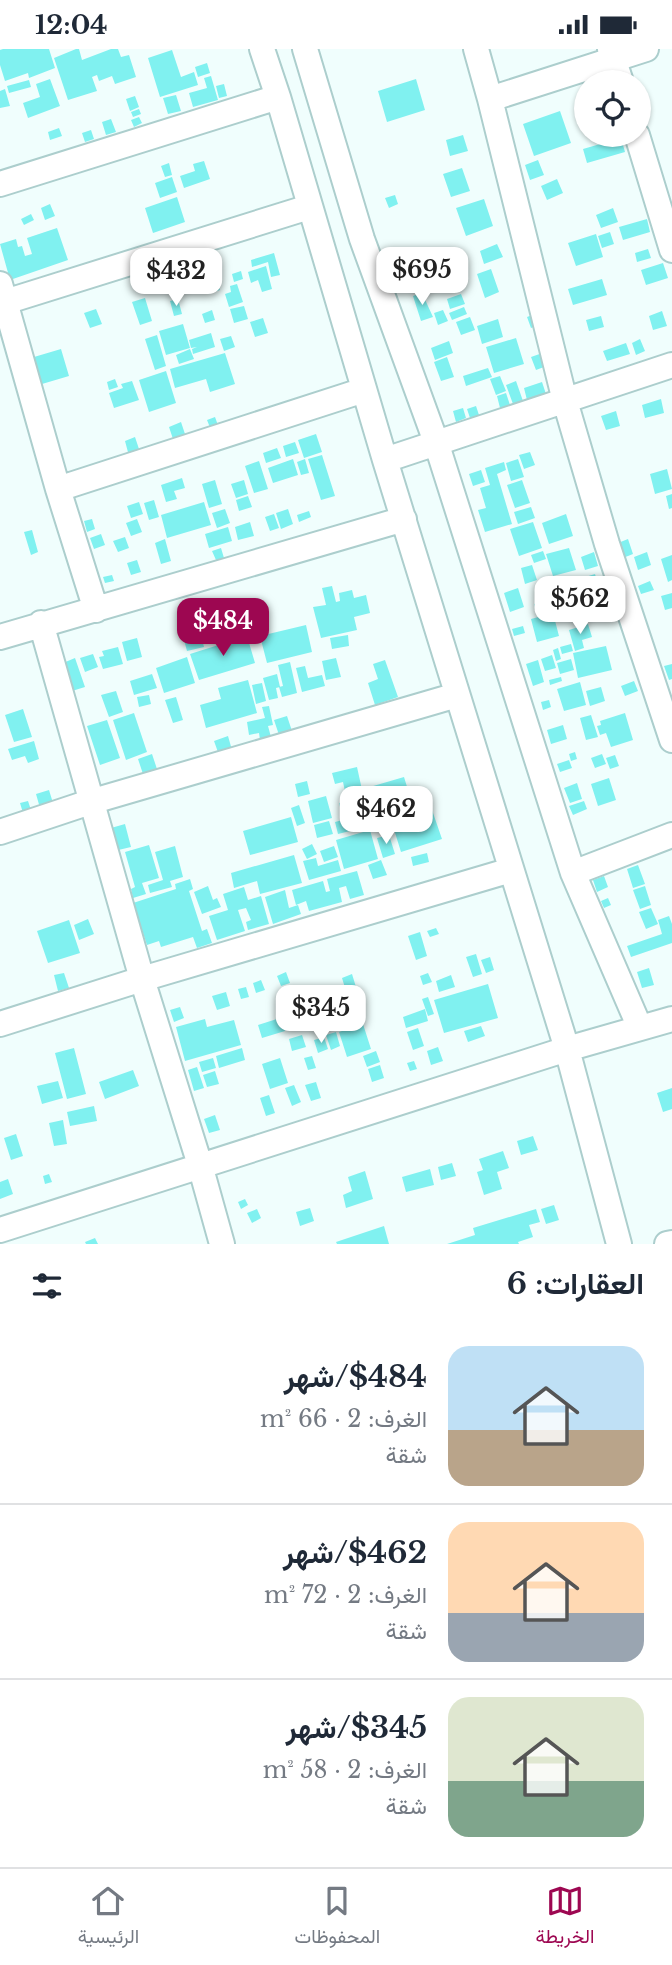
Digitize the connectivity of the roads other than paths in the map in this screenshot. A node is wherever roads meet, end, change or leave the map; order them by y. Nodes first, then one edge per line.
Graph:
1 (262, 49) edge
2 (305, 49) edge
3 (476, 49) edge
4 (646, 49) edge
5 (615, 63) edge
6 (278, 97) junction
7 (491, 99) junction
8 (641, 147) edge
9 (0, 184) edge
10 (309, 207) junction
11 (672, 250) edge
12 (3, 293) edge
13 (672, 365) edge
14 (364, 390) junction
15 (565, 401) junction
16 (436, 443) junction
17 (385, 460) junction
18 (58, 489) junction
19 (404, 519) junction
20 (96, 610) junction
21 (41, 623) junction
22 (0, 637) edge
23 (457, 695) junction
24 (666, 697) edge
25 (672, 740) edge
26 (90, 802) junction
27 (0, 832) edge
28 (672, 835) edge
29 (511, 870) junction
30 (573, 873) junction
31 (142, 979) junction
32 (672, 1019) edge
33 (0, 1024) edge
34 (640, 1028) junction
35 (567, 1049) junction
36 (200, 1165) junction
37 (0, 1230) edge
38 (222, 1244) edge
39 (619, 1244) edge

1 - 6 street
2 - 16 street
3 - 7 street
4 - 5 street
5 - 7 street
6 - 9 street
6 - 10 street
7 - 15 street
8 - 11 street
10 - 12 street
10 - 14 street
12 - 18 street
13 - 15 street
14 - 17 street
14 - 18 street
15 - 16 street
15 - 24 street
16 - 17 street
16 - 30 street
17 - 19 street
18 - 20 street
19 - 20 street
19 - 23 street
20 - 21 street
21 - 22 street
21 - 26 street
23 - 26 street
23 - 29 street
24 - 25 street
26 - 27 street
26 - 31 street
28 - 30 street
29 - 31 street
29 - 35 street
30 - 34 street
31 - 33 street
31 - 36 street
32 - 34 street
34 - 35 street
35 - 36 street
35 - 39 street
36 - 37 street
36 - 38 street

